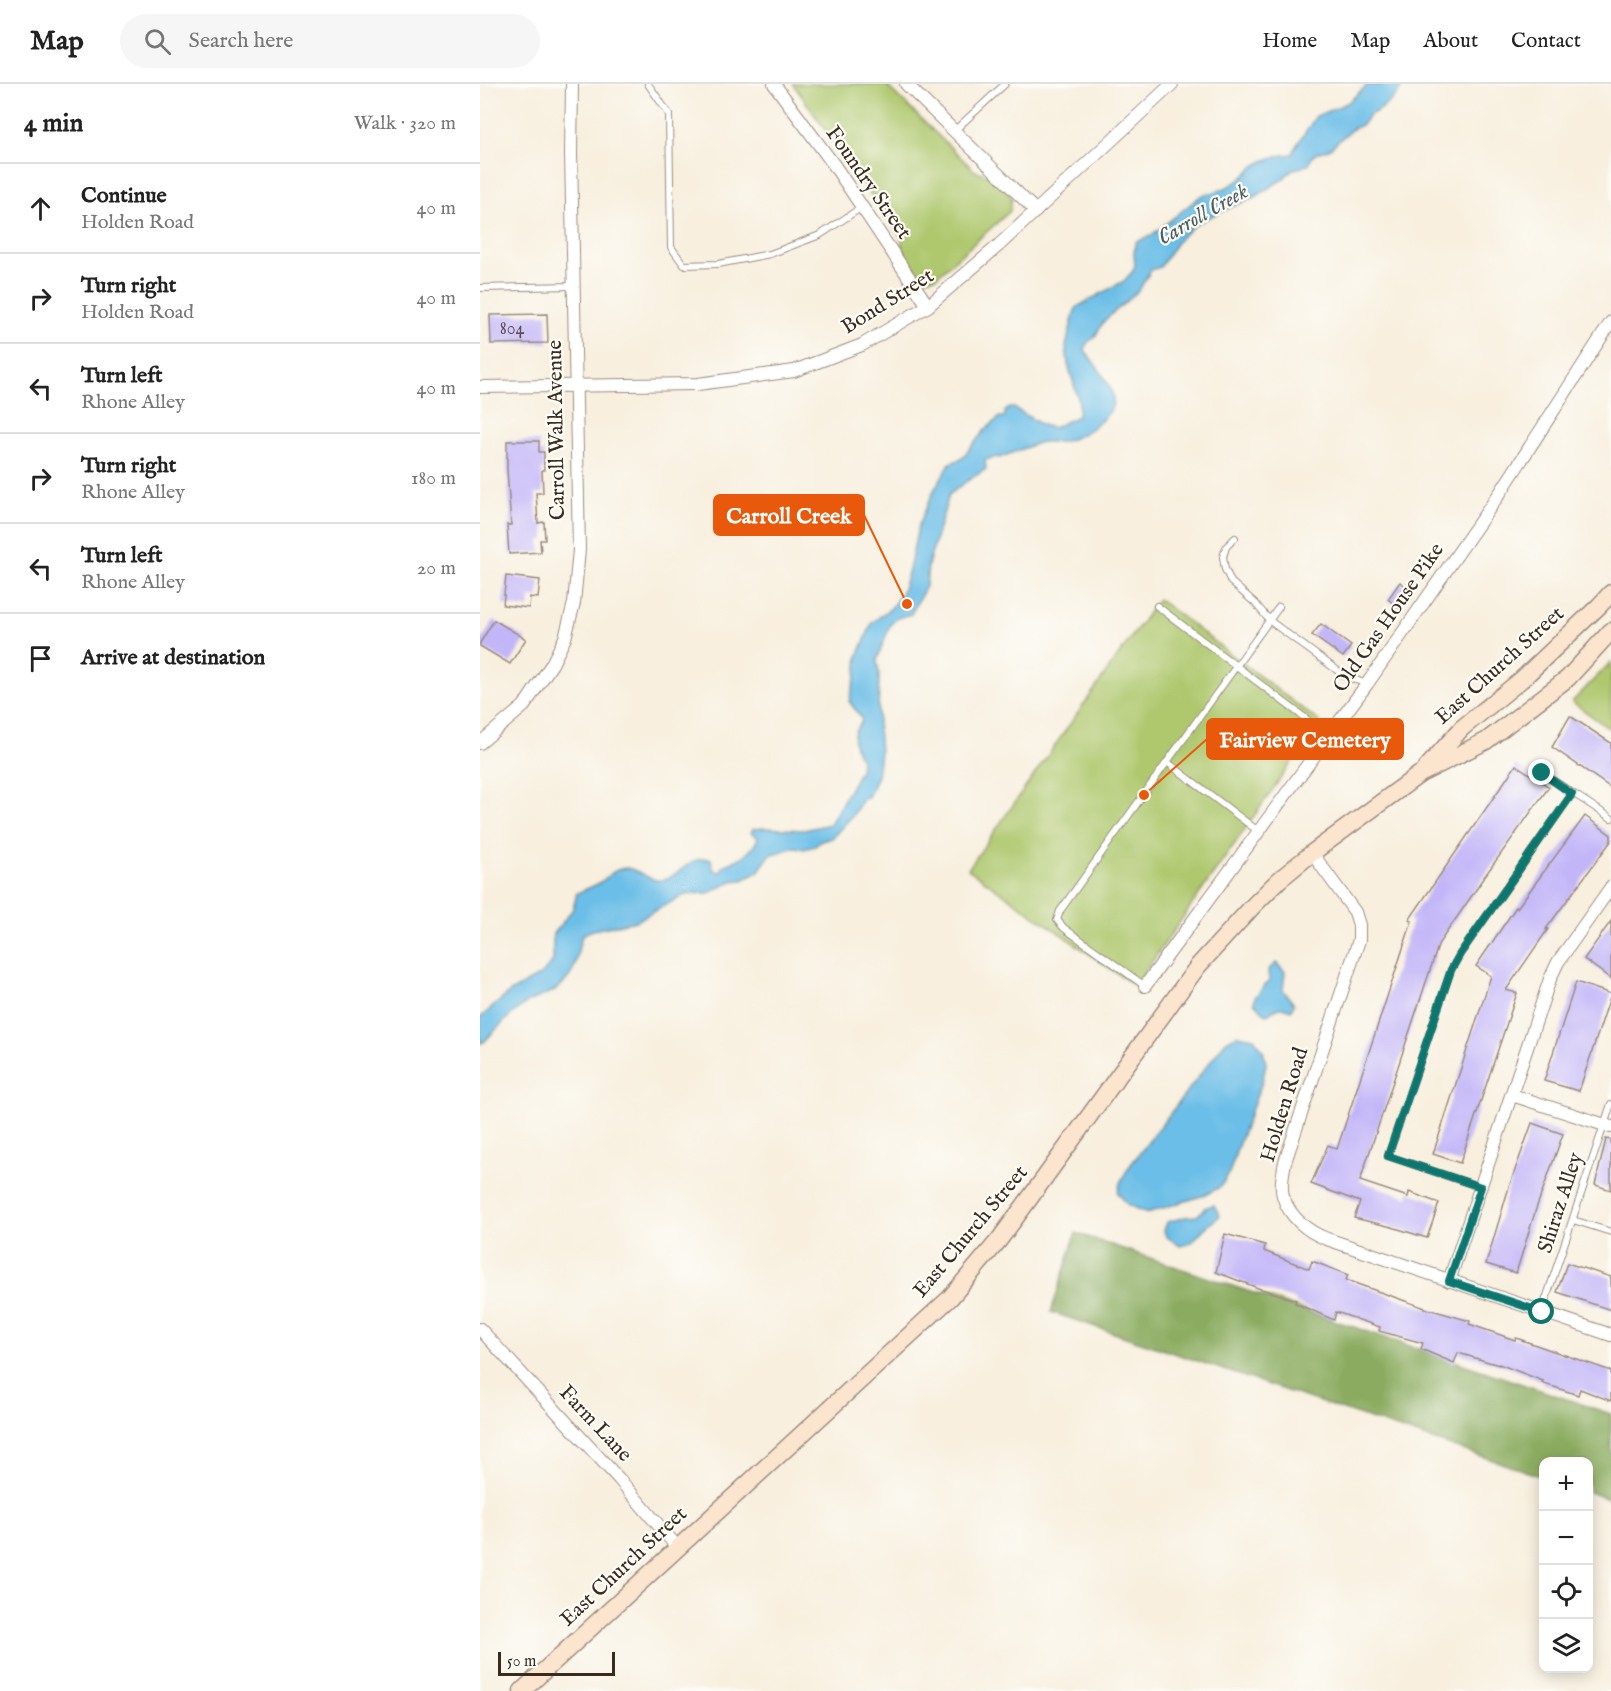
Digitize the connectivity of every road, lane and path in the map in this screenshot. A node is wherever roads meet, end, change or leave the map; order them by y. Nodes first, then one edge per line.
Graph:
1 (572, 84) edge
2 (648, 84) edge
3 (774, 84) edge
4 (906, 84) edge
5 (1005, 84) edge
6 (1172, 84) edge
7 (954, 131) junction
8 (862, 207) junction
9 (1036, 211) junction
10 (574, 286) junction
11 (480, 288) edge
12 (928, 306) junction
13 (1611, 322) edge
14 (575, 386) junction
15 (480, 387) edge
16 (1234, 538) dead end
17 (1611, 593) edge
18 (1157, 606) dead end
19 (1279, 607) dead end
20 (1270, 621) junction
21 (1611, 631) edge
22 (1237, 666) junction
23 (1367, 684) junction
24 (1313, 724) dead end
25 (480, 743) edge
26 (1167, 762) junction
27 (1542, 773) dead end
28 (1420, 774) junction
29 (1572, 794) junction
30 (1611, 818) edge
31 (1258, 831) junction
32 (1312, 853) junction
33 (1611, 887) edge
34 (1145, 986) joint
35 (1512, 1095) junction
36 (1611, 1104) edge
37 (1607, 1126) edge
38 (1481, 1187) junction
39 (1573, 1220) junction
40 (1611, 1232) edge
41 (1449, 1281) junction
42 (1542, 1312) junction
43 (480, 1329) edge
44 (1611, 1335) edge
45 (678, 1548) junction
46 (522, 1691) edge

1 - 10 street, Carroll Walk Avenue
2 - 8 lane
3 - 8 street, Foundry Street
4 - 7 street
5 - 7 lane
6 - 9 street, Bond Street
7 - 9 street
8 - 12 street, Foundry Street
9 - 12 street, Bond Street
10 - 11 lane
10 - 14 street, Carroll Walk Avenue
12 - 14 street, Bond Street
13 - 23 street, Old Gas House Pike
14 - 15 street, Bond Street
14 - 25 street, Carroll Walk Avenue
16 - 20 lane
17 - 28 main road, East Church Street
18 - 22 lane
19 - 20 lane
20 - 22 lane
20 - 23 lane
21 - 28 main road, East Church Street
22 - 24 lane
22 - 26 lane
23 - 31 street, Old Gas House Pike
26 - 31 lane
26 - 34 lane
27 - 29 lane
28 - 32 main road, East Church Street
29 - 30 lane
29 - 38 lane
31 - 34 street, Old Gas House Pike
32 - 41 street, Holden Road
32 - 45 main road, East Church Street
33 - 35 street
35 - 37 street
35 - 38 street
36 - 37 lane, Shiraz Alley
37 - 39 lane, Shiraz Alley
38 - 41 street
39 - 40 lane
39 - 42 lane, Shiraz Alley
41 - 42 street, Holden Road
42 - 44 street, Holden Road
43 - 45 street, Farm Lane
45 - 46 main road, East Church Street

